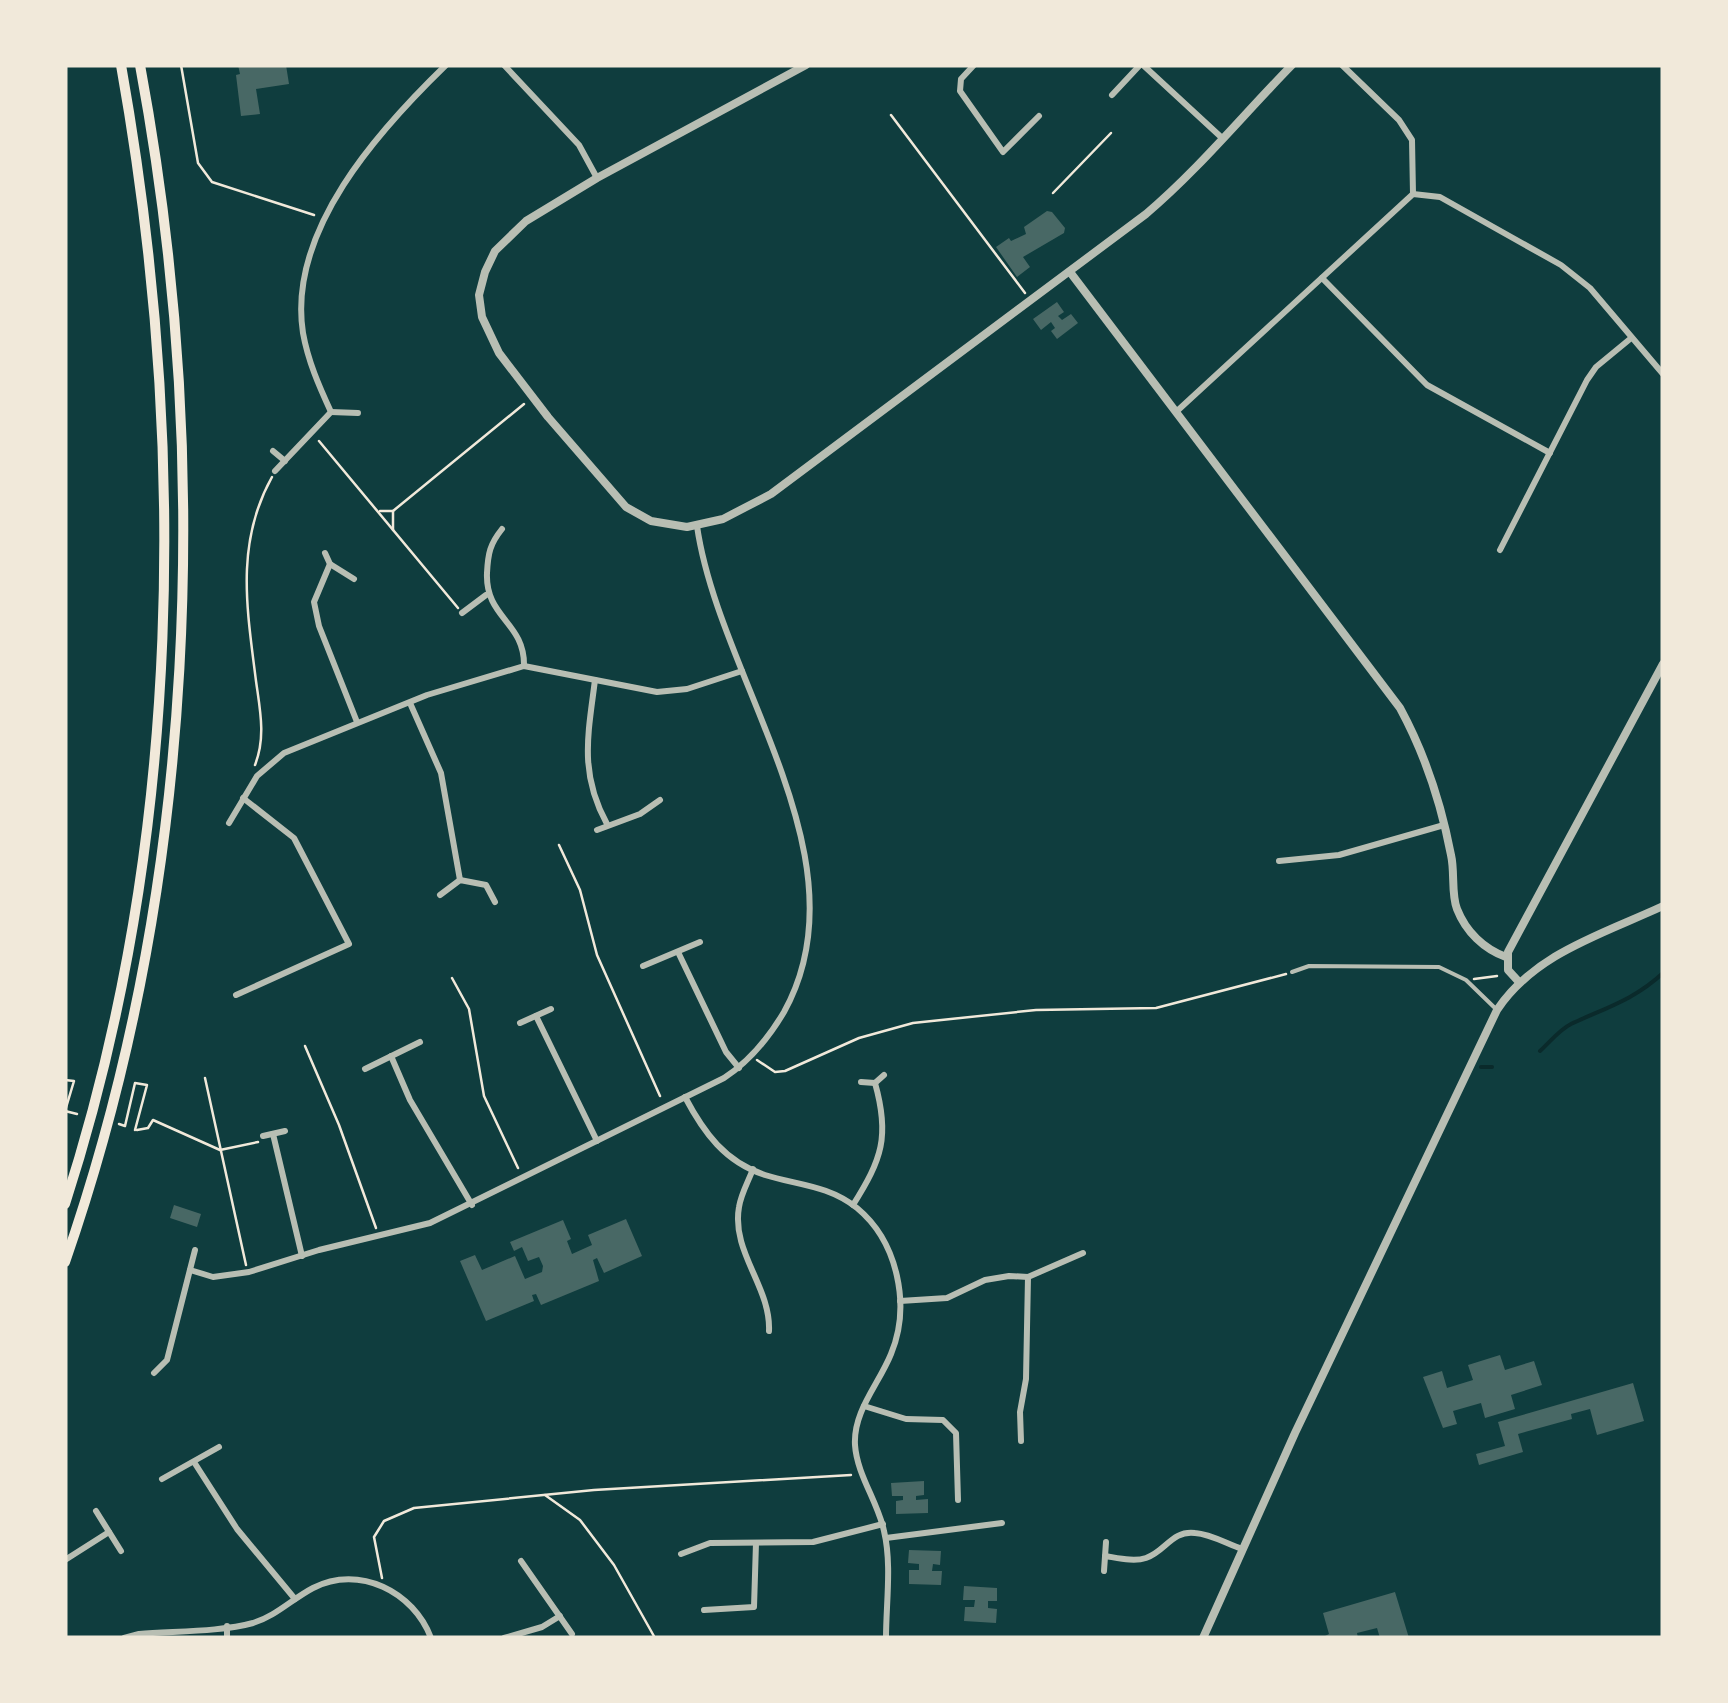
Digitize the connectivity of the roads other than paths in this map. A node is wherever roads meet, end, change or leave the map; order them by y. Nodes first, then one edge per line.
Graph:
1 (121, 65) edge
2 (140, 65) edge
3 (446, 65) edge
4 (504, 65) edge
5 (806, 65) edge
6 (974, 65) edge
7 (1141, 65) edge
8 (1292, 65) edge
9 (1342, 65) edge
10 (1112, 95) dead end
11 (1039, 116) dead end
12 (1221, 137) junction
13 (597, 178) junction
14 (1413, 194) junction
15 (1070, 272) junction
16 (1322, 278) junction
17 (1630, 339) junction
18 (1663, 374) edge
19 (331, 412) junction
20 (1176, 412) junction
21 (358, 413) dead end
22 (273, 450) dead end
23 (1550, 453) junction
24 (285, 462) junction
25 (275, 471) road end
26 (698, 526) junction
27 (502, 529) dead end
28 (1500, 550) dead end
29 (325, 553) dead end
30 (330, 564) junction
31 (354, 579) dead end
32 (486, 594) junction
33 (462, 613) road end
34 (1663, 664) edge
35 (524, 666) junction
36 (742, 671) junction
37 (595, 680) junction
38 (410, 703) junction
39 (357, 722) junction
40 (243, 798) junction
41 (660, 800) dead end
42 (229, 823) dead end
43 (606, 824) junction
44 (1444, 825) junction
45 (597, 830) dead end
46 (1279, 861) dead end
47 (460, 880) junction
48 (440, 894) dead end
49 (496, 902) dead end
50 (1663, 906) edge
51 (700, 942) dead end
52 (678, 952) junction
53 (1506, 957) junction
54 (643, 966) dead end
55 (1292, 972) road end
56 (1519, 982) junction
57 (236, 995) dead end
58 (551, 1010) dead end
59 (1497, 1010) junction
60 (536, 1016) junction
61 (520, 1024) dead end
62 (420, 1042) dead end
63 (391, 1056) junction
64 (739, 1068) junction
65 (365, 1070) dead end
66 (884, 1074) dead end
67 (861, 1082) dead end
68 (875, 1083) junction
69 (686, 1098) junction
70 (285, 1131) dead end
71 (274, 1134) junction
72 (263, 1136) dead end
73 (596, 1142) junction
74 (752, 1169) junction
75 (65, 1204) edge
76 (472, 1205) junction
77 (853, 1205) junction
78 (195, 1250) dead end
79 (1083, 1253) dead end
80 (302, 1256) junction
81 (65, 1262) edge
82 (190, 1270) junction
83 (1028, 1277) junction
84 (900, 1301) junction
85 (769, 1331) dead end
86 (154, 1374) dead end
87 (864, 1406) junction
88 (1021, 1440) dead end
89 (219, 1447) dead end
90 (194, 1462) junction
91 (162, 1479) dead end
92 (958, 1500) dead end
93 (96, 1511) dead end
94 (1002, 1522) dead end
95 (882, 1524) junction
96 (110, 1532) junction
97 (886, 1538) junction
98 (1106, 1542) dead end
99 (756, 1543) junction
100 (1242, 1550) junction
101 (121, 1551) dead end
102 (681, 1554) dead end
103 (1106, 1556) junction
104 (65, 1560) edge
105 (520, 1561) dead end
106 (1104, 1570) dead end
107 (295, 1599) junction
108 (704, 1610) dead end
109 (560, 1616) junction
110 (227, 1626) junction
111 (572, 1634) dead end
112 (124, 1638) edge
113 (226, 1638) edge
114 (431, 1638) edge
115 (504, 1638) edge
116 (886, 1638) edge
117 (1203, 1638) edge

1 - 75 highway
2 - 81 highway
3 - 19 street
4 - 13 street
5 - 13 street
6 - 11 street
7 - 10 street
7 - 12 street
8 - 12 street
9 - 14 street
12 - 15 street
13 - 26 street
14 - 16 street
14 - 17 street
15 - 20 street
15 - 26 street
16 - 20 street
16 - 23 street
17 - 18 street
17 - 23 street
19 - 21 street
19 - 24 street
20 - 44 street
22 - 24 street
23 - 28 street
24 - 25 street
26 - 36 street
27 - 32 street
29 - 30 street
30 - 31 street
30 - 39 street
32 - 33 street
32 - 35 street
34 - 53 street
35 - 37 street
35 - 38 street
36 - 37 street
36 - 64 street
37 - 43 street
38 - 39 street
38 - 47 street
39 - 40 street
40 - 42 street
40 - 57 street
41 - 43 street
43 - 45 street
44 - 46 street
44 - 53 street
47 - 48 street
47 - 49 street
50 - 56 street
51 - 52 street
52 - 54 street
52 - 64 street
53 - 56 street
55 - 59 lane
56 - 59 street
58 - 60 street
59 - 100 street
60 - 61 street
60 - 73 street
62 - 63 street
63 - 65 street
63 - 76 street
64 - 69 street
66 - 68 street
67 - 68 street
68 - 77 street
69 - 73 street
69 - 74 street
70 - 71 street
71 - 72 street
71 - 80 street
73 - 76 street
74 - 77 street
74 - 85 street
76 - 80 street
77 - 84 street
78 - 82 street
79 - 83 street
80 - 82 street
82 - 86 street
83 - 84 street
83 - 88 street
84 - 87 street
87 - 92 street
87 - 95 street
89 - 90 street
90 - 91 street
90 - 107 street
93 - 96 street
94 - 97 street
95 - 97 street
95 - 99 street
96 - 101 street
96 - 104 street
97 - 116 street
98 - 103 street
99 - 102 street
99 - 108 street
100 - 103 street
100 - 117 street
103 - 106 street
105 - 109 street
107 - 110 street
107 - 114 street
109 - 111 street
109 - 115 street
110 - 112 street
110 - 113 street

